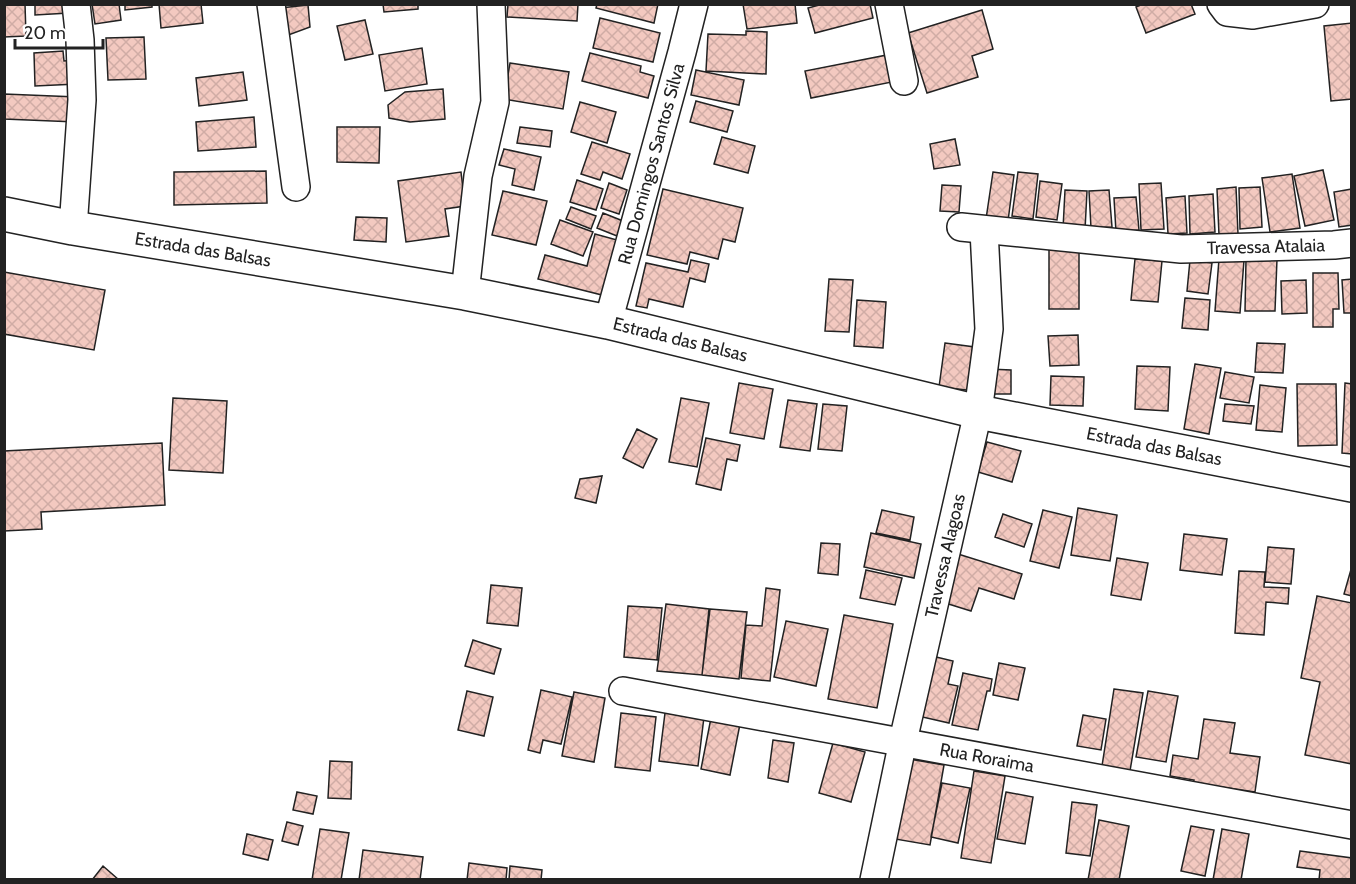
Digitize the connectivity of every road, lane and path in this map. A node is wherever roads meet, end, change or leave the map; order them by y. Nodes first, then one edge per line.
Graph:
1 (76, 4) edge
2 (271, 4) edge
3 (491, 4) edge
4 (694, 4) edge
5 (889, 4) edge
6 (1221, 4) edge
7 (1315, 4) edge
8 (904, 81) dead end
9 (296, 187) dead end
10 (4, 214) edge
11 (74, 228) junction
12 (972, 228) joint
13 (1352, 243) edge
14 (465, 293) junction
15 (608, 322) junction
16 (978, 412) junction
17 (1352, 485) edge
18 (622, 691) dead end
19 (903, 741) junction
20 (1352, 825) edge
21 (874, 879) edge

1 - 11 street
2 - 9 street
3 - 14 street
4 - 15 street, Rua Domingos Santos Silva
5 - 8 street
6 - 7 street
10 - 11 street, Estrada das Balsas
11 - 14 street, Estrada das Balsas
12 - 13 street, Travessa Atalaia
12 - 16 street, Travessa Alagoas
14 - 15 street, Estrada das Balsas
15 - 16 street, Estrada das Balsas
16 - 17 street, Estrada das Balsas
16 - 19 street, Travessa Alagoas
18 - 19 street, Rua Roraima
19 - 20 street, Rua Roraima
19 - 21 street, Travessa Alagoas

